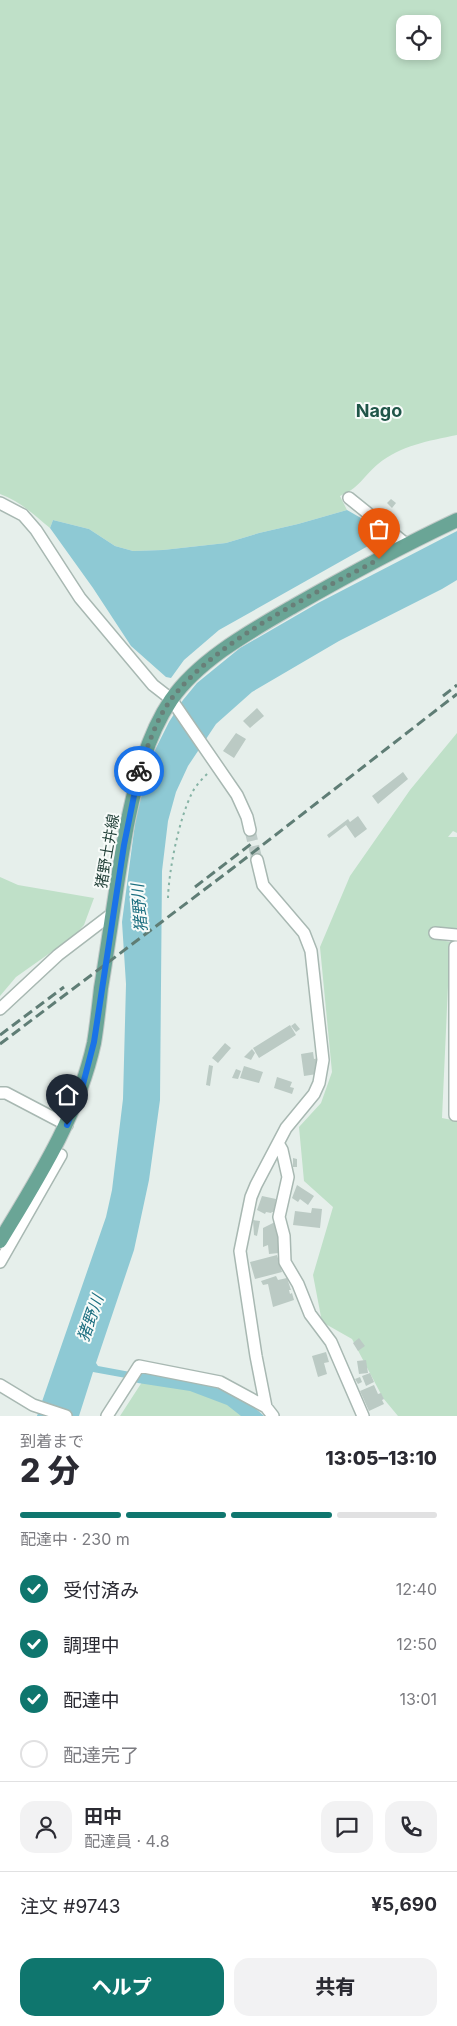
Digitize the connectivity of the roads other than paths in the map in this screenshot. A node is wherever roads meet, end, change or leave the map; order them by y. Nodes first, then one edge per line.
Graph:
1 (349, 498) dead end
2 (0, 503) edge
3 (457, 520) edge
4 (406, 544) junction
5 (175, 705) junction
6 (250, 830) tunnel mouth
7 (257, 860) tunnel mouth
8 (113, 913) junction
9 (435, 933) dead end
10 (457, 935) edge
11 (457, 947) edge
12 (0, 1009) edge
13 (0, 1093) edge
14 (457, 1115) edge
15 (67, 1125) junction
16 (278, 1143) junction
17 (61, 1155) dead end
18 (0, 1241) edge
19 (0, 1262) edge
20 (0, 1385) edge
21 (270, 1412) edge
22 (66, 1416) edge
23 (107, 1416) edge
24 (363, 1416) edge

1 - 4 street
2 - 5 street
3 - 4 main road, 猪野土井線
4 - 5 main road, 猪野土井線
5 - 6 street
5 - 8 main road, 猪野土井線
7 - 16 street
8 - 12 street
8 - 15 main road, 猪野土井線
9 - 10 street
11 - 14 street
13 - 15 street
15 - 18 main road, 猪野土井線
16 - 21 street
16 - 24 street
17 - 19 street
20 - 22 street
21 - 23 street

